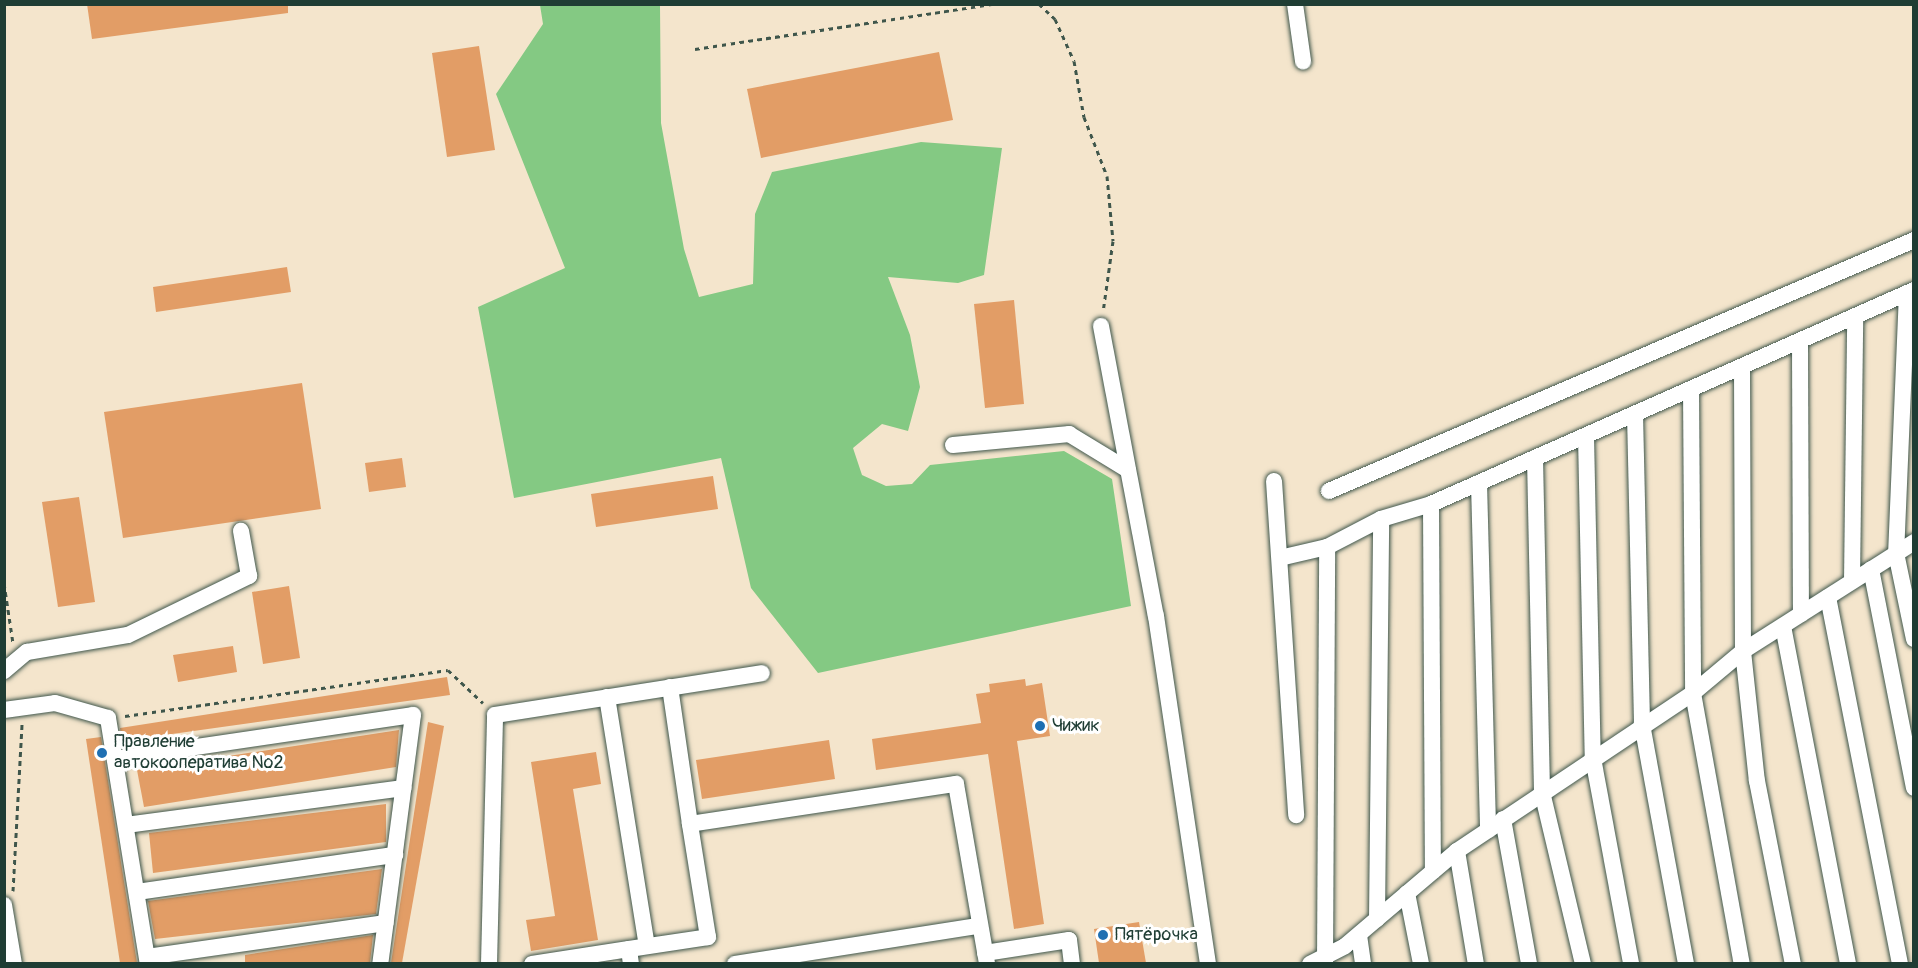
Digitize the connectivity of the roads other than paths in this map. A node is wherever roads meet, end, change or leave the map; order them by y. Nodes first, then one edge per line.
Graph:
1 (1295, 4) edge
2 (1303, 61) dead end
3 (1914, 240) edge
4 (1910, 292) edge
5 (1855, 317) junction
6 (1101, 326) road end
7 (1800, 342) junction
8 (1742, 367) junction
9 (1691, 389) junction
10 (1635, 414) junction
11 (1586, 436) junction
12 (953, 445) dead end
13 (1535, 458) junction
14 (1128, 470) junction
15 (1274, 482) dead end
16 (1479, 483) junction
17 (1329, 491) dead end
18 (1431, 504) junction
19 (1381, 519) junction
20 (241, 531) dead end
21 (1914, 542) edge
22 (1327, 546) junction
23 (1896, 554) junction
24 (1284, 557) junction
25 (1871, 569) junction
26 (1852, 581) junction
27 (1828, 597) junction
28 (1801, 614) junction
29 (1783, 626) junction
30 (1914, 639) edge
31 (1743, 651) junction
32 (10, 667) edge
33 (762, 673) dead end
34 (670, 687) junction
35 (1693, 693) junction
36 (607, 697) junction
37 (4, 710) edge
38 (1641, 724) junction
39 (1593, 758) junction
40 (115, 759) junction
41 (404, 788) junction
42 (1914, 788) edge
43 (1542, 792) junction
44 (1296, 815) dead end
45 (1503, 819) junction
46 (690, 824) junction
47 (126, 825) junction
48 (1488, 830) junction
49 (1456, 851) junction
50 (395, 855) junction
51 (1433, 871) junction
52 (137, 892) junction
53 (1407, 893) junction
54 (9, 901) edge
55 (1377, 919) junction
56 (386, 923) junction
57 (978, 926) junction
58 (1359, 935) junction
59 (647, 946) junction
60 (630, 956) edge
61 (986, 958) edge
62 (148, 960) edge
63 (1325, 960) edge
64 (14, 963) edge
65 (380, 963) edge
66 (489, 963) edge
67 (532, 963) edge
68 (735, 963) edge
69 (1072, 963) edge
70 (1208, 963) edge
71 (1310, 963) edge
72 (1363, 963) edge
73 (1421, 963) edge
74 (1476, 963) edge
75 (1529, 963) edge
76 (1583, 963) edge
77 (1631, 963) edge
78 (1686, 963) edge
79 (1742, 963) edge
80 (1793, 963) edge
81 (1848, 963) edge
82 (1900, 963) edge

1 - 2 street
3 - 17 street
4 - 5 street
4 - 23 street
5 - 7 street
5 - 26 street
6 - 14 street
7 - 8 street
7 - 28 street
8 - 9 street
8 - 31 street
9 - 10 street
9 - 35 street
10 - 11 street
10 - 38 street
11 - 13 street
11 - 39 street
12 - 14 street
13 - 16 street
13 - 43 street
14 - 70 street
15 - 24 street
16 - 18 street
16 - 48 street
18 - 19 street
18 - 51 street
19 - 22 street
19 - 55 street
20 - 32 street
21 - 23 street
22 - 24 street
22 - 63 street
23 - 25 street
23 - 30 street
24 - 44 street
25 - 26 street
25 - 42 street
26 - 27 street
27 - 28 street
27 - 82 street
28 - 29 street
29 - 31 street
29 - 81 street
31 - 35 street
31 - 80 street
33 - 34 street
34 - 36 street
34 - 46 street
35 - 38 street
35 - 79 street
36 - 59 street
36 - 66 street
37 - 40 street
38 - 39 street
38 - 78 street
39 - 43 street
39 - 77 street
40 - 41 street
40 - 47 street
41 - 47 street
41 - 50 street
43 - 45 street
43 - 76 street
45 - 48 street
45 - 75 street
46 - 57 street
46 - 59 street
47 - 52 street
48 - 49 street
49 - 51 street
49 - 74 street
50 - 52 street
50 - 56 street
51 - 53 street
52 - 62 street
53 - 55 street
53 - 73 street
54 - 64 street
55 - 58 street
56 - 62 street
56 - 65 street
57 - 61 street
57 - 68 street
58 - 63 street
58 - 72 street
59 - 60 street
60 - 67 street
61 - 69 street
63 - 71 street

